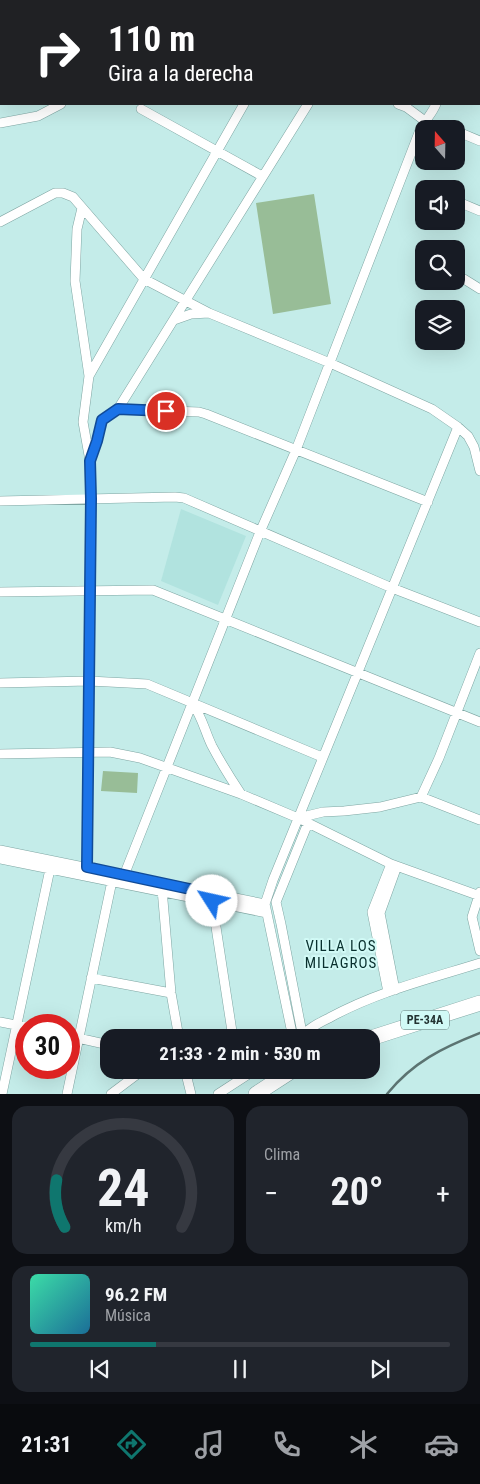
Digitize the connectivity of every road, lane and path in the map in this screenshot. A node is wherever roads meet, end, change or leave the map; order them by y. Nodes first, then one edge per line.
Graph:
1 (58, 105) edge
2 (243, 105) edge
3 (307, 105) edge
4 (401, 105) edge
5 (436, 105) edge
6 (141, 109) dead end
7 (424, 120) edge
8 (426, 120) edge
9 (0, 123) edge
10 (465, 135) edge
11 (480, 141) edge
12 (415, 144) edge
13 (217, 151) junction
14 (262, 176) junction
15 (465, 205) edge
16 (82, 208) junction
17 (480, 211) edge
18 (0, 222) edge
19 (144, 279) junction
20 (465, 280) edge
21 (480, 289) edge
22 (186, 301) junction
23 (209, 312) junction
24 (174, 320) junction
25 (330, 363) junction
26 (89, 376) junction
27 (118, 409) junction
28 (458, 426) junction
29 (296, 450) junction
30 (90, 461) junction
31 (480, 470) edge
32 (91, 499) junction
33 (0, 502) edge
34 (428, 502) junction
35 (260, 532) junction
36 (392, 588) junction
37 (90, 591) junction
38 (0, 592) edge
39 (226, 619) junction
40 (480, 622) edge
41 (480, 653) edge
42 (357, 671) junction
43 (89, 681) junction
44 (0, 683) edge
45 (192, 703) junction
46 (458, 713) junction
47 (480, 722) edge
48 (88, 752) junction
49 (0, 754) edge
50 (322, 757) junction
51 (168, 769) junction
52 (241, 794) junction
53 (421, 797) junction
54 (298, 818) junction
55 (480, 820) edge
56 (308, 823) junction
57 (0, 850) edge
58 (0, 859) edge
59 (394, 865) junction
60 (50, 869) junction
61 (87, 871) junction
62 (119, 880) junction
63 (162, 888) junction
64 (479, 894) edge
65 (212, 898) junction
66 (266, 908) junction
67 (480, 951) edge
68 (480, 964) edge
69 (92, 978) junction
70 (391, 991) junction
71 (171, 993) junction
72 (480, 1003) edge
73 (18, 1014) edge
74 (0, 1022) edge
75 (15, 1025) edge
76 (177, 1029) edge
77 (233, 1029) edge
78 (298, 1029) edge
79 (299, 1029) edge
80 (310, 1029) edge
81 (15, 1030) edge
82 (80, 1034) edge
83 (380, 1035) edge
84 (80, 1039) edge
85 (100, 1042) edge
86 (70, 1079) edge
87 (131, 1079) edge
88 (187, 1079) edge
89 (235, 1079) edge
90 (279, 1079) edge
91 (2, 1094) edge
92 (67, 1094) edge
93 (111, 1094) edge
94 (191, 1094) edge
95 (218, 1094) edge
96 (256, 1094) edge

1 - 9 street
2 - 13 street
3 - 14 street
4 - 7 street
5 - 8 street
6 - 13 street
10 - 11 street
12 - 25 street
13 - 14 street
13 - 19 street
14 - 22 street
15 - 17 street
16 - 18 street
16 - 19 street
16 - 26 street
19 - 22 street
19 - 26 street
20 - 21 street
22 - 23 street
22 - 24 street
23 - 24 street
23 - 25 street
24 - 27 street
25 - 28 street
25 - 29 street
26 - 30 street
27 - 29 street
27 - 30 street
28 - 31 street
28 - 34 street
29 - 34 street
29 - 35 street
30 - 32 street
32 - 33 street
32 - 35 street
32 - 37 street
34 - 36 street
35 - 36 street
35 - 39 street
36 - 40 street
36 - 42 street
37 - 38 street
37 - 39 street
37 - 43 street
39 - 42 street
39 - 45 street
41 - 46 street
42 - 46 street
42 - 50 street
43 - 44 street
43 - 45 street
43 - 48 street
45 - 50 street
45 - 51 street
45 - 52 street
46 - 47 street
46 - 53 street
48 - 49 street
48 - 51 street
48 - 61 street
50 - 54 street
51 - 52 street
51 - 62 street
52 - 54 street
53 - 54 street
53 - 55 street
54 - 56 street
54 - 66 street
56 - 59 street
56 - 79 street
57 - 61 street
58 - 60 street
59 - 64 street
59 - 70 street
60 - 61 street
60 - 73 street
61 - 62 street
61 - 62 street
62 - 63 street
62 - 69 street
63 - 65 street
63 - 71 street
64 - 67 street
65 - 66 street
65 - 77 street
66 - 78 street
68 - 70 street
69 - 71 street
69 - 82 street
70 - 80 street
71 - 76 street
72 - 83 highway, PE-34A
74 - 75 street
81 - 91 street
84 - 85 street
86 - 92 street
87 - 93 street
88 - 94 street
89 - 95 street
90 - 96 highway

